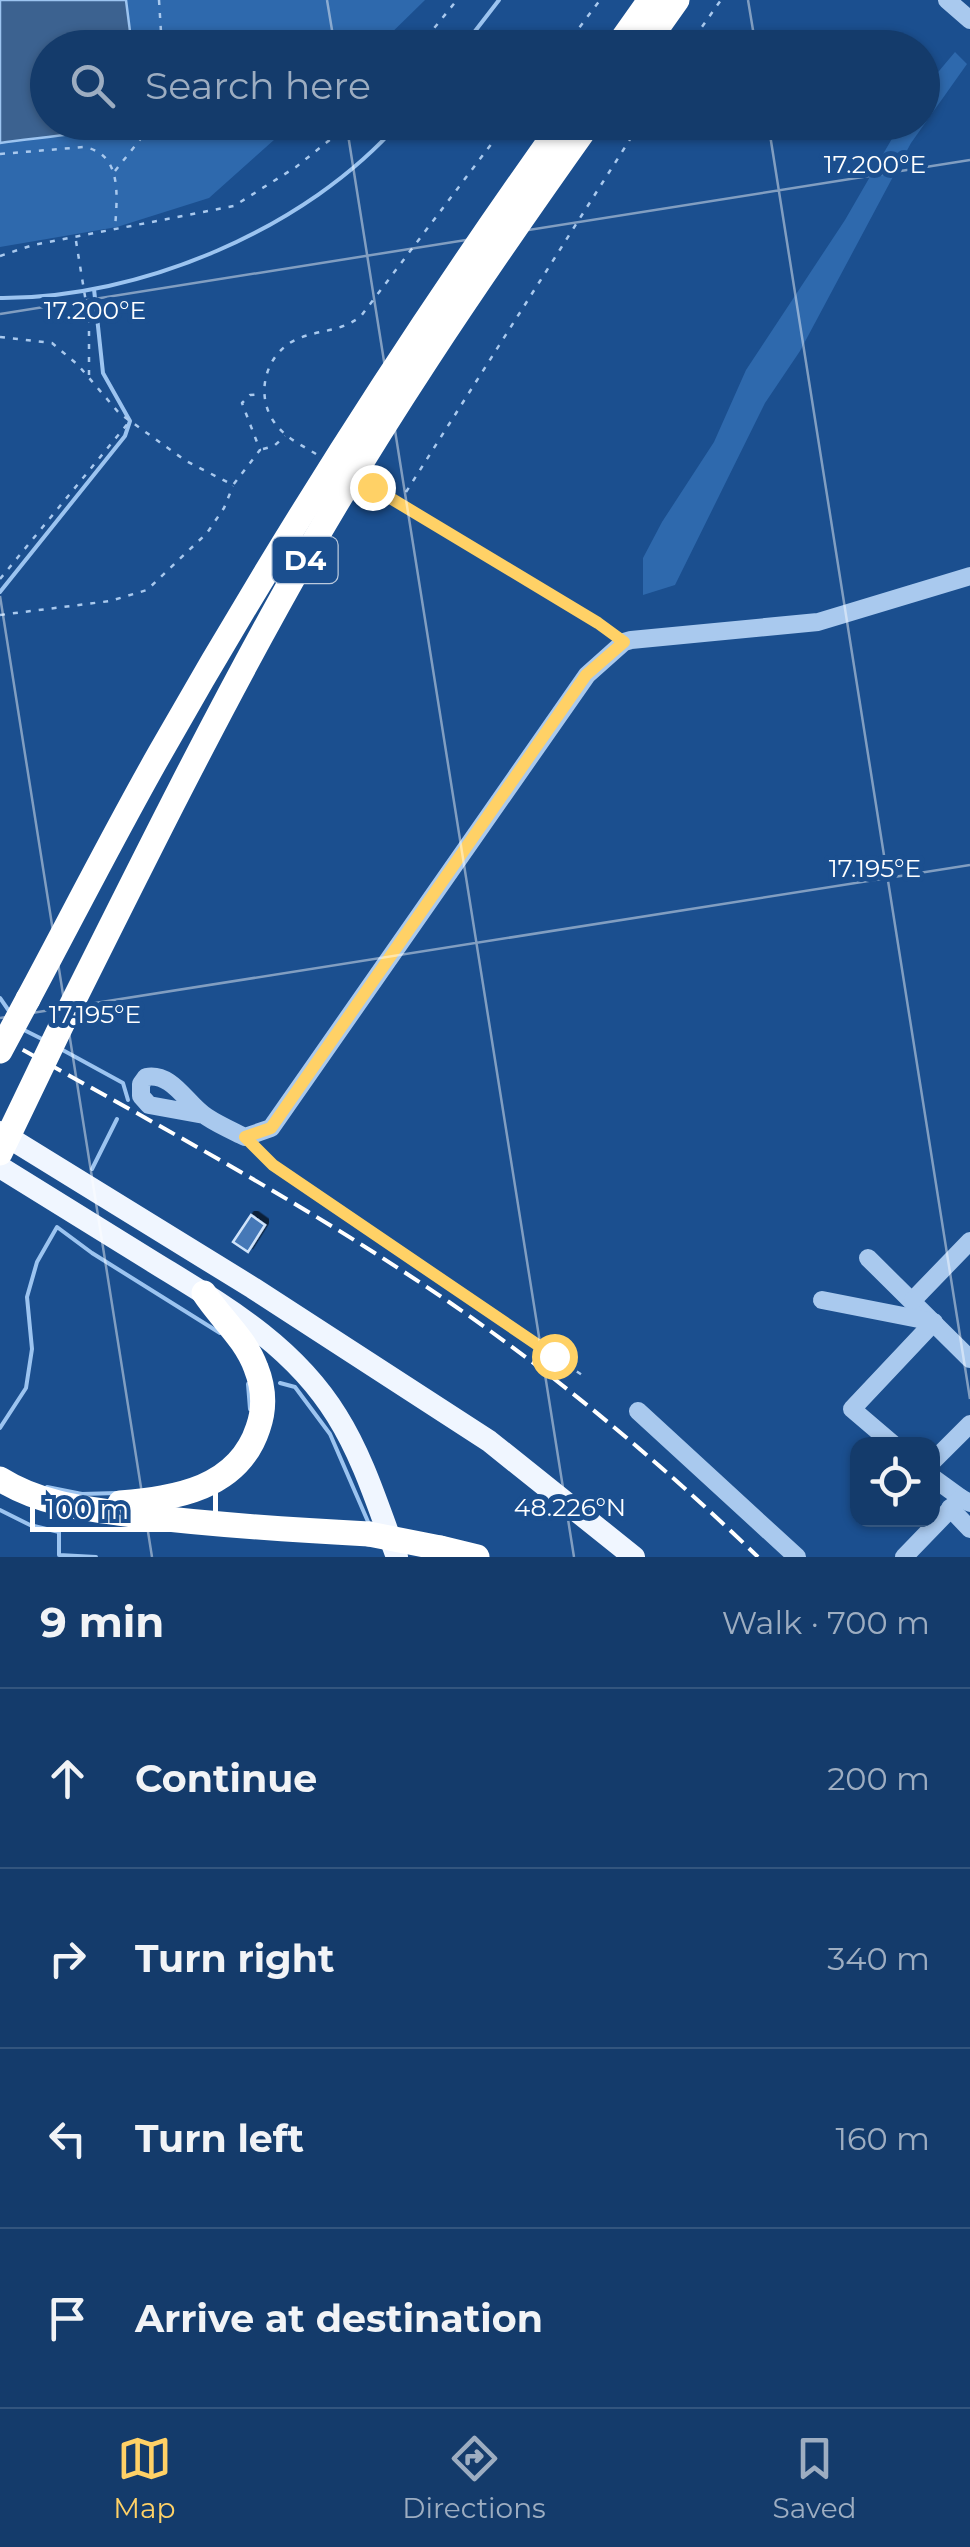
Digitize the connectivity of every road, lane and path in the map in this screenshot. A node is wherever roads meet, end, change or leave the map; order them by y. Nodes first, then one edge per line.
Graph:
1 (159, 0) edge
2 (456, 0) edge
3 (600, 0) edge
4 (650, 0) edge
5 (677, 0) edge
6 (721, 0) edge
7 (947, 0) edge
8 (970, 20) edge
9 (161, 30) edge
10 (432, 30) edge
11 (578, 30) edge
12 (629, 30) edge
13 (656, 30) edge
14 (700, 30) edge
15 (140, 140) edge
16 (330, 140) edge
17 (494, 140) edge
18 (550, 140) edge
19 (577, 140) edge
20 (630, 140) edge
21 (0, 154) edge
22 (114, 172) junction
23 (115, 230) junction
24 (76, 239) junction
25 (0, 256) edge
26 (0, 337) edge
27 (90, 378) junction
28 (264, 394) junction
29 (130, 421) junction
30 (286, 435) junction
31 (260, 450) junction
32 (318, 455) dead end
33 (233, 485) junction
34 (372, 487) dead end
35 (399, 503) junction
36 (970, 576) edge
37 (0, 579) edge
38 (0, 615) edge
39 (624, 642) junction
40 (0, 1051) edge
41 (204, 1116) dead end
42 (0, 1132) edge
43 (245, 1137) junction
44 (0, 1153) edge
45 (0, 1167) edge
46 (970, 1241) edge
47 (868, 1258) dead end
48 (253, 1288) junction
49 (204, 1293) junction
50 (822, 1300) dead end
51 (914, 1300) junction
52 (934, 1322) junction
53 (311, 1338) dead end
54 (970, 1359) edge
55 (585, 1377) dead end
56 (638, 1411) dead end
57 (970, 1424) edge
58 (885, 1437) edge
59 (940, 1454) edge
60 (0, 1479) edge
61 (940, 1483) edge
62 (961, 1503) edge
63 (70, 1506) junction
64 (970, 1529) edge
65 (397, 1557) edge
66 (477, 1557) edge
67 (634, 1557) edge
68 (797, 1557) edge
69 (904, 1557) edge

1 - 9 path
2 - 10 path
3 - 11 path
4 - 12 highway
5 - 13 highway
6 - 14 path
7 - 8 lane
15 - 22 path
16 - 23 path
17 - 28 path
18 - 40 highway, D4, bridge
19 - 44 highway, D4, bridge
20 - 35 path
21 - 22 path
22 - 23 path
23 - 24 path
24 - 25 path
24 - 27 path
26 - 27 path
27 - 29 path
28 - 30 path
28 - 31 path
29 - 33 path
29 - 37 path
30 - 31 path
30 - 32 path
31 - 33 path
33 - 38 path
34 - 35 path
35 - 39 path
36 - 39 lane
39 - 43 lane
41 - 43 lane
42 - 48 main road
43 - 55 path
45 - 49 main road
46 - 51 lane
47 - 51 lane
48 - 53 lane
48 - 67 main road
49 - 63 highway
49 - 65 main road
50 - 52 lane
51 - 52 lane
52 - 54 lane
52 - 58 lane
56 - 68 lane
57 - 59 lane
60 - 63 highway
61 - 62 lane
62 - 64 lane
62 - 69 lane
63 - 66 highway, bridge

